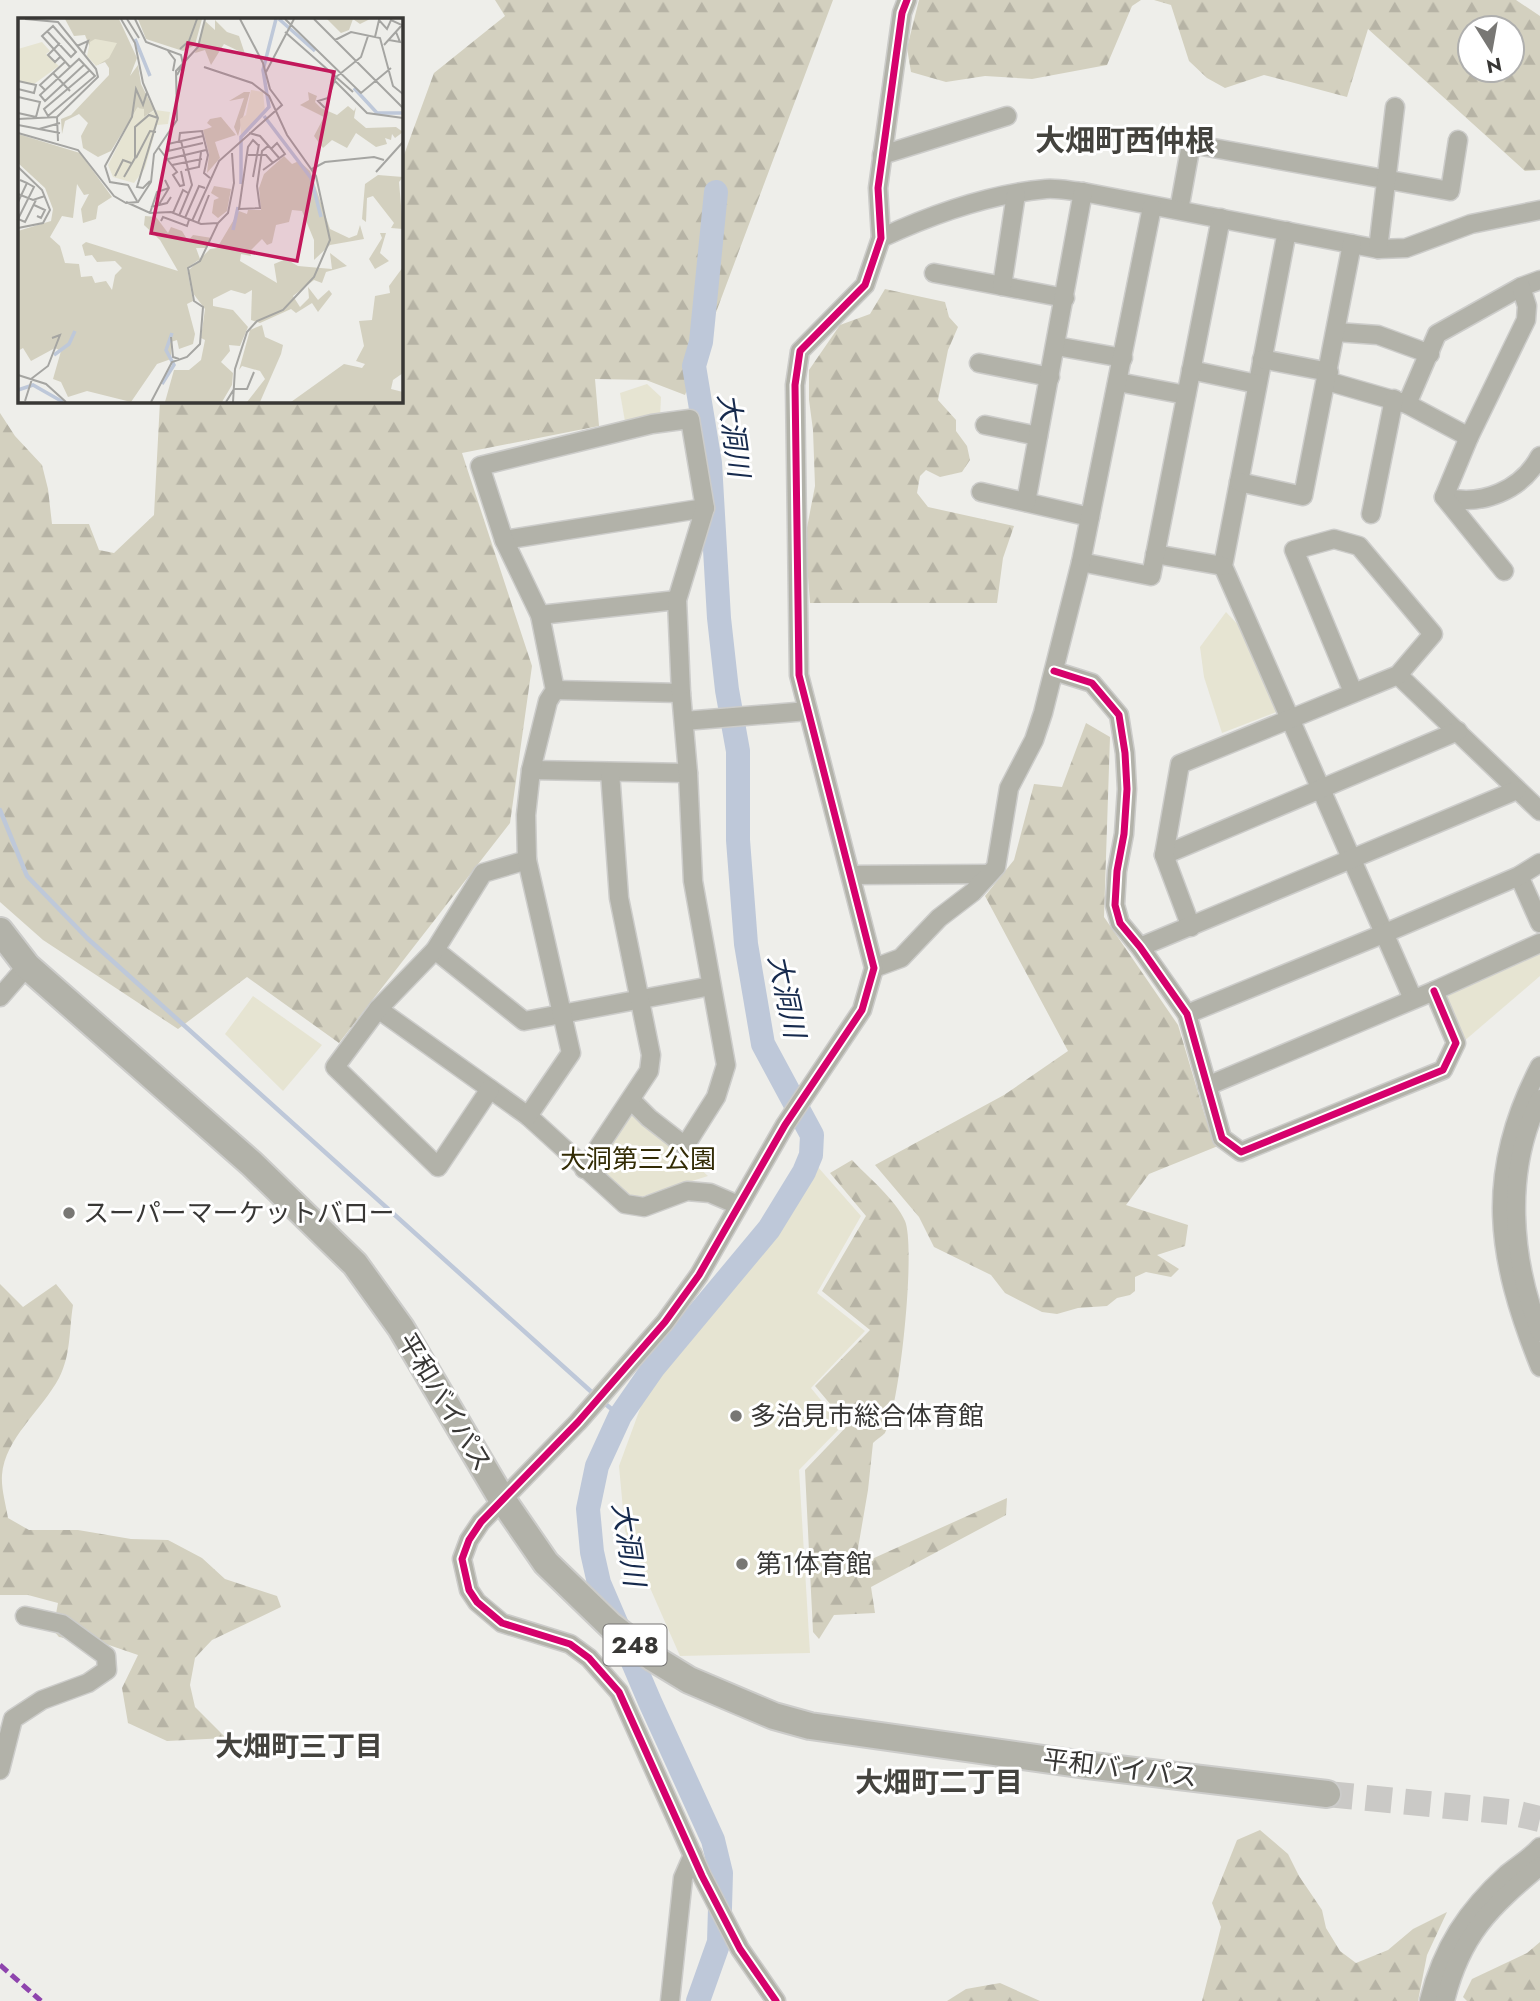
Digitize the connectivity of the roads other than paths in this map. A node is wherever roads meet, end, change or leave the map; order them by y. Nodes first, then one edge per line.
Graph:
1 (907, 0) edge
2 (1395, 107) dead end
3 (1007, 116) dead end
4 (1458, 139) dead end
5 (882, 155) junction
6 (1387, 180) junction
7 (1083, 192) junction
8 (1016, 194) junction
9 (1152, 206) junction
10 (1540, 210) edge
11 (1179, 211) junction
12 (1221, 218) junction
13 (1287, 231) junction
14 (881, 238) junction
15 (1352, 244) junction
16 (1378, 249) junction
17 (934, 273) dead end
18 (1540, 279) edge
19 (1002, 286) junction
20 (1521, 287) junction
21 (1065, 298) junction
22 (1336, 331) junction
23 (1056, 346) junction
24 (1430, 354) junction
25 (1123, 358) junction
26 (1262, 359) junction
27 (979, 363) dead end
28 (1191, 370) junction
29 (1050, 377) junction
30 (1328, 377) junction
31 (1118, 382) junction
32 (1257, 384) junction
33 (1186, 395) junction
34 (1401, 402) junction
35 (985, 425) dead end
36 (1038, 436) junction
37 (1469, 437) junction
38 (1540, 456) edge
39 (1239, 482) junction
40 (981, 492) dead end
41 (1444, 497) junction
42 (1026, 502) junction
43 (705, 508) junction
44 (1371, 513) dead end
45 (1090, 517) junction
46 (504, 540) junction
47 (1155, 554) junction
48 (1081, 562) junction
49 (1223, 566) junction
50 (1504, 571) dead end
51 (677, 600) junction
52 (540, 615) junction
53 (1054, 671) junction
54 (1398, 674) junction
55 (555, 690) junction
56 (1353, 692) junction
57 (681, 693) junction
58 (808, 711) junction
59 (1290, 717) junction
60 (684, 721) junction
61 (1458, 731) junction
62 (531, 770) junction
63 (610, 772) junction
64 (688, 773) junction
65 (1321, 788) junction
66 (1517, 790) junction
67 (1540, 811) edge
68 (1164, 855) junction
69 (527, 860) junction
70 (1351, 860) junction
71 (1540, 863) edge
72 (989, 874) junction
73 (851, 875) junction
74 (1519, 876) junction
75 (1540, 923) edge
76 (1191, 926) junction
77 (0, 931) edge
78 (1383, 934) junction
79 (1540, 943) edge
80 (1140, 947) junction
81 (435, 950) junction
82 (27, 966) junction
83 (874, 968) junction
84 (711, 986) junction
85 (1434, 990) junction
86 (0, 997) edge
87 (639, 999) junction
88 (1413, 999) junction
89 (378, 1009) junction
90 (1187, 1014) junction
91 (563, 1015) junction
92 (1540, 1066) edge
93 (1207, 1086) junction
94 (490, 1089) junction
95 (1540, 1098) edge
96 (631, 1100) junction
97 (528, 1116) junction
98 (584, 1169) junction
99 (738, 1205) junction
100 (1540, 1332) edge
101 (1540, 1367) edge
102 (502, 1499) junction
103 (25, 1616) dead end
104 (0, 1770) edge
105 (1327, 1794) tunnel mouth
106 (1540, 1847) edge
107 (693, 1855) junction
108 (1540, 1866) edge
109 (670, 2001) edge
110 (776, 2001) edge
111 (1429, 2001) edge
112 (1445, 2001) edge

1 - 5 street
2 - 6 street
3 - 5 street
4 - 6 street
5 - 14 street
6 - 11 street
6 - 16 street
7 - 8 street
7 - 9 street
7 - 21 street
8 - 14 street
8 - 19 street
9 - 11 street
9 - 25 street
10 - 16 street
11 - 12 street
12 - 13 street
12 - 28 street
13 - 15 street
13 - 26 street
14 - 58 street
15 - 16 street
15 - 22 street
17 - 19 street
18 - 20 street
19 - 21 street
20 - 24 street
20 - 37 street
21 - 23 street
22 - 24 street
22 - 30 street
23 - 25 street
23 - 29 street
24 - 34 street
25 - 31 street
26 - 30 street
26 - 32 street
27 - 29 street
28 - 32 street
28 - 33 street
29 - 36 street
30 - 34 street
30 - 39 street
31 - 33 street
31 - 45 street
32 - 39 street
33 - 47 street
34 - 37 street
34 - 44 street
35 - 36 street
36 - 42 street
37 - 41 street
38 - 41 street
39 - 49 street
40 - 42 street
41 - 50 street
42 - 45 street
43 - 46 street
43 - 46 street
43 - 51 street
45 - 48 street
46 - 52 street
47 - 48 street
47 - 49 street
48 - 53 street
49 - 59 street
51 - 52 street
51 - 57 street
52 - 55 street
53 - 72 street
53 - 80 street
54 - 56 street
54 - 56 street
54 - 61 street
55 - 57 street
55 - 62 street
56 - 59 street
57 - 60 street
58 - 60 street
58 - 73 street
59 - 65 street
59 - 68 street
60 - 64 street
61 - 65 street
61 - 66 street
62 - 63 street
62 - 69 street
63 - 64 street
63 - 87 street
64 - 84 street
65 - 68 street
65 - 70 street
66 - 67 street
66 - 70 street
68 - 76 street
69 - 81 street
69 - 91 street
70 - 76 street
70 - 78 street
71 - 74 street
72 - 73 street
72 - 83 street
73 - 83 street
74 - 75 street
74 - 78 street
76 - 80 street
77 - 82 highway, 248
78 - 88 street
78 - 90 street
79 - 85 street
80 - 90 street
81 - 89 street
81 - 91 street
82 - 86 street
82 - 102 highway, 平和バイパス / 248
83 - 99 street
84 - 87 street
84 - 96 street
85 - 88 street
85 - 93 street
87 - 91 street
87 - 96 street
88 - 93 street
89 - 94 street
89 - 94 street
90 - 93 street
91 - 97 street
92 - 101 street
94 - 97 street
95 - 100 street
96 - 98 street
97 - 98 street
98 - 99 street
99 - 102 street
102 - 105 highway, 平和バイパス / 248
102 - 107 street
103 - 104 street
106 - 111 street
107 - 109 street
107 - 110 street
108 - 112 street

